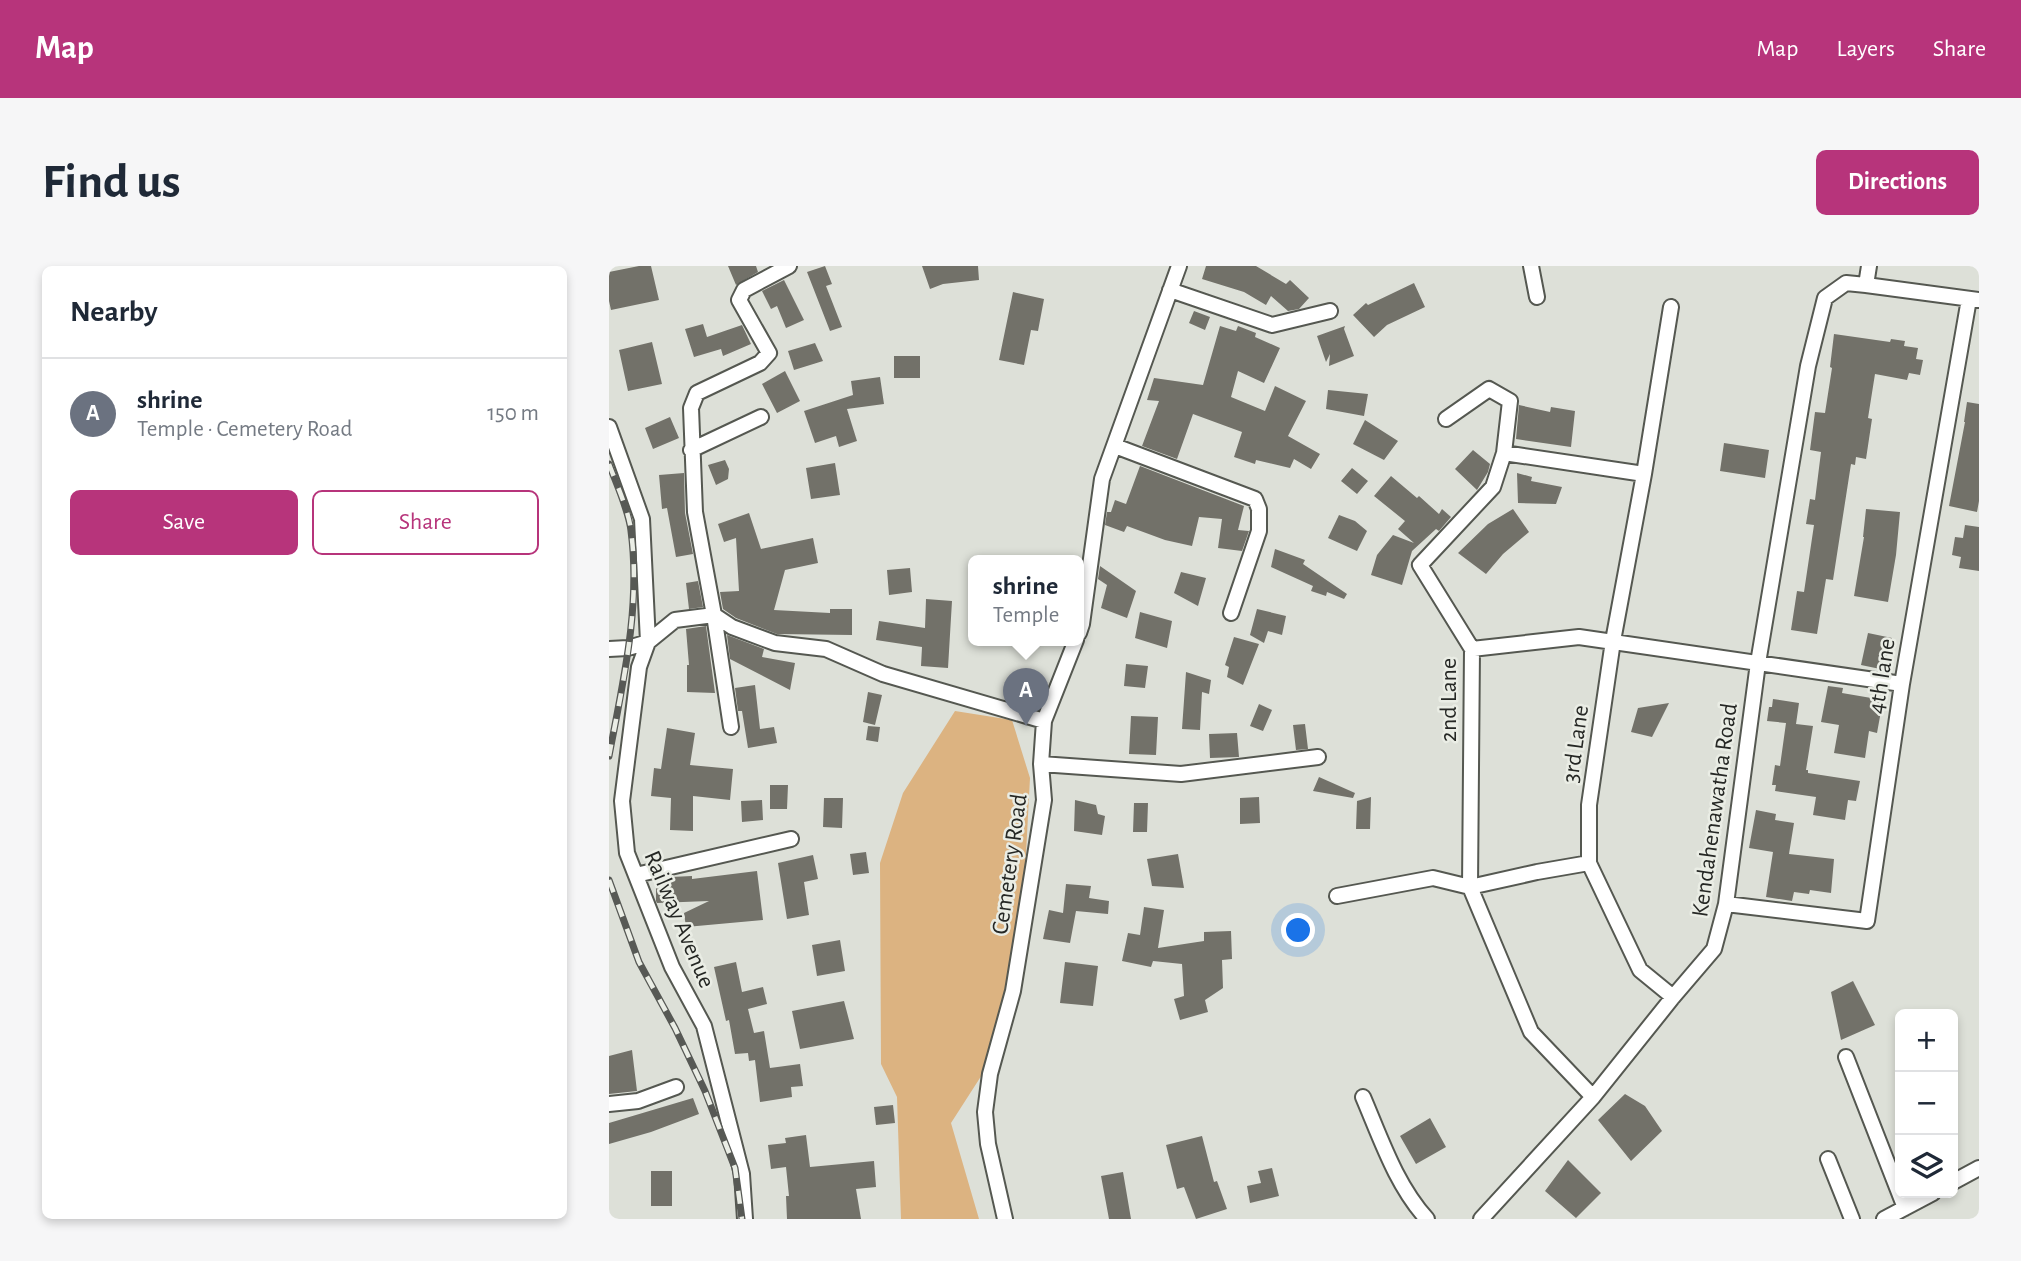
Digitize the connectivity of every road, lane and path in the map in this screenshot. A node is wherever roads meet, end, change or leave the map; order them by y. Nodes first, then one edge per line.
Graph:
1 (789, 266) edge
2 (1179, 266) edge
3 (1531, 266) edge
4 (1869, 266) edge
5 (1866, 285) junction
6 (1170, 290) junction
7 (1538, 297) dead end
8 (1974, 300) edge
9 (1671, 307) dead end
10 (1330, 311) dead end
11 (761, 417) dead end
12 (1446, 419) dead end
13 (609, 427) edge
14 (1115, 446) junction
15 (691, 450) junction
16 (1504, 453) junction
17 (1644, 474) junction
18 (1084, 610) edge
19 (1231, 613) dead end
20 (714, 615) junction
21 (1613, 641) junction
22 (648, 642) junction
23 (1074, 646) edge
24 (609, 649) edge
25 (1472, 649) junction
26 (1758, 663) junction
27 (1902, 684) junction
28 (1044, 721) junction
29 (731, 727) dead end
30 (1318, 757) dead end
31 (1041, 765) junction
32 (791, 839) dead end
33 (1589, 863) junction
34 (636, 875) junction
35 (1470, 887) junction
36 (1337, 896) dead end
37 (1726, 904) junction
38 (1673, 997) junction
39 (1846, 1057) dead end
40 (675, 1087) dead end
41 (1363, 1097) dead end
42 (1593, 1097) junction
43 (609, 1104) edge
44 (1828, 1158) dead end
45 (1979, 1168) edge
46 (1958, 1179) edge
47 (1924, 1198) edge
48 (1905, 1208) junction
49 (745, 1219) edge
50 (1005, 1219) edge
51 (1427, 1219) edge
52 (1481, 1219) edge
53 (1852, 1219) edge
54 (1884, 1219) edge

1 - 15 street
2 - 6 street
3 - 7 street
4 - 5 street
5 - 8 street, Kendahenawatha Road
5 - 26 street, Kendahenawatha Road
6 - 10 street
6 - 14 street
8 - 27 street, 4th lane
9 - 17 street, 3rd Lane
11 - 15 street
12 - 16 street
13 - 22 street, Railway Avenue
14 - 18 street
14 - 19 street
15 - 20 street
16 - 17 street
16 - 25 street, 2nd Lane
17 - 21 street, 3rd Lane
20 - 22 street
20 - 28 street
20 - 29 street
21 - 25 street
21 - 26 street
21 - 33 street, 3rd Lane
22 - 24 street
22 - 34 street, Railway Avenue
23 - 28 street, Cemetery Road
25 - 35 street, 2nd Lane
26 - 27 street
26 - 37 street, Kendahenawatha Road
27 - 37 street, 4th lane
28 - 31 street, Cemetery Road
30 - 31 street
31 - 50 street, Cemetery Road
32 - 34 street
33 - 35 street
33 - 38 street, 3rd Lane
34 - 49 street, Railway Avenue
35 - 36 street
35 - 42 street, 2nd Lane
37 - 38 street, Kendahenawatha Road
38 - 42 street, Kendahenawatha Road
39 - 48 street
40 - 43 street
41 - 51 street
42 - 52 street, Kendahenawatha Road
44 - 53 street
45 - 46 street
47 - 48 street
48 - 54 street

